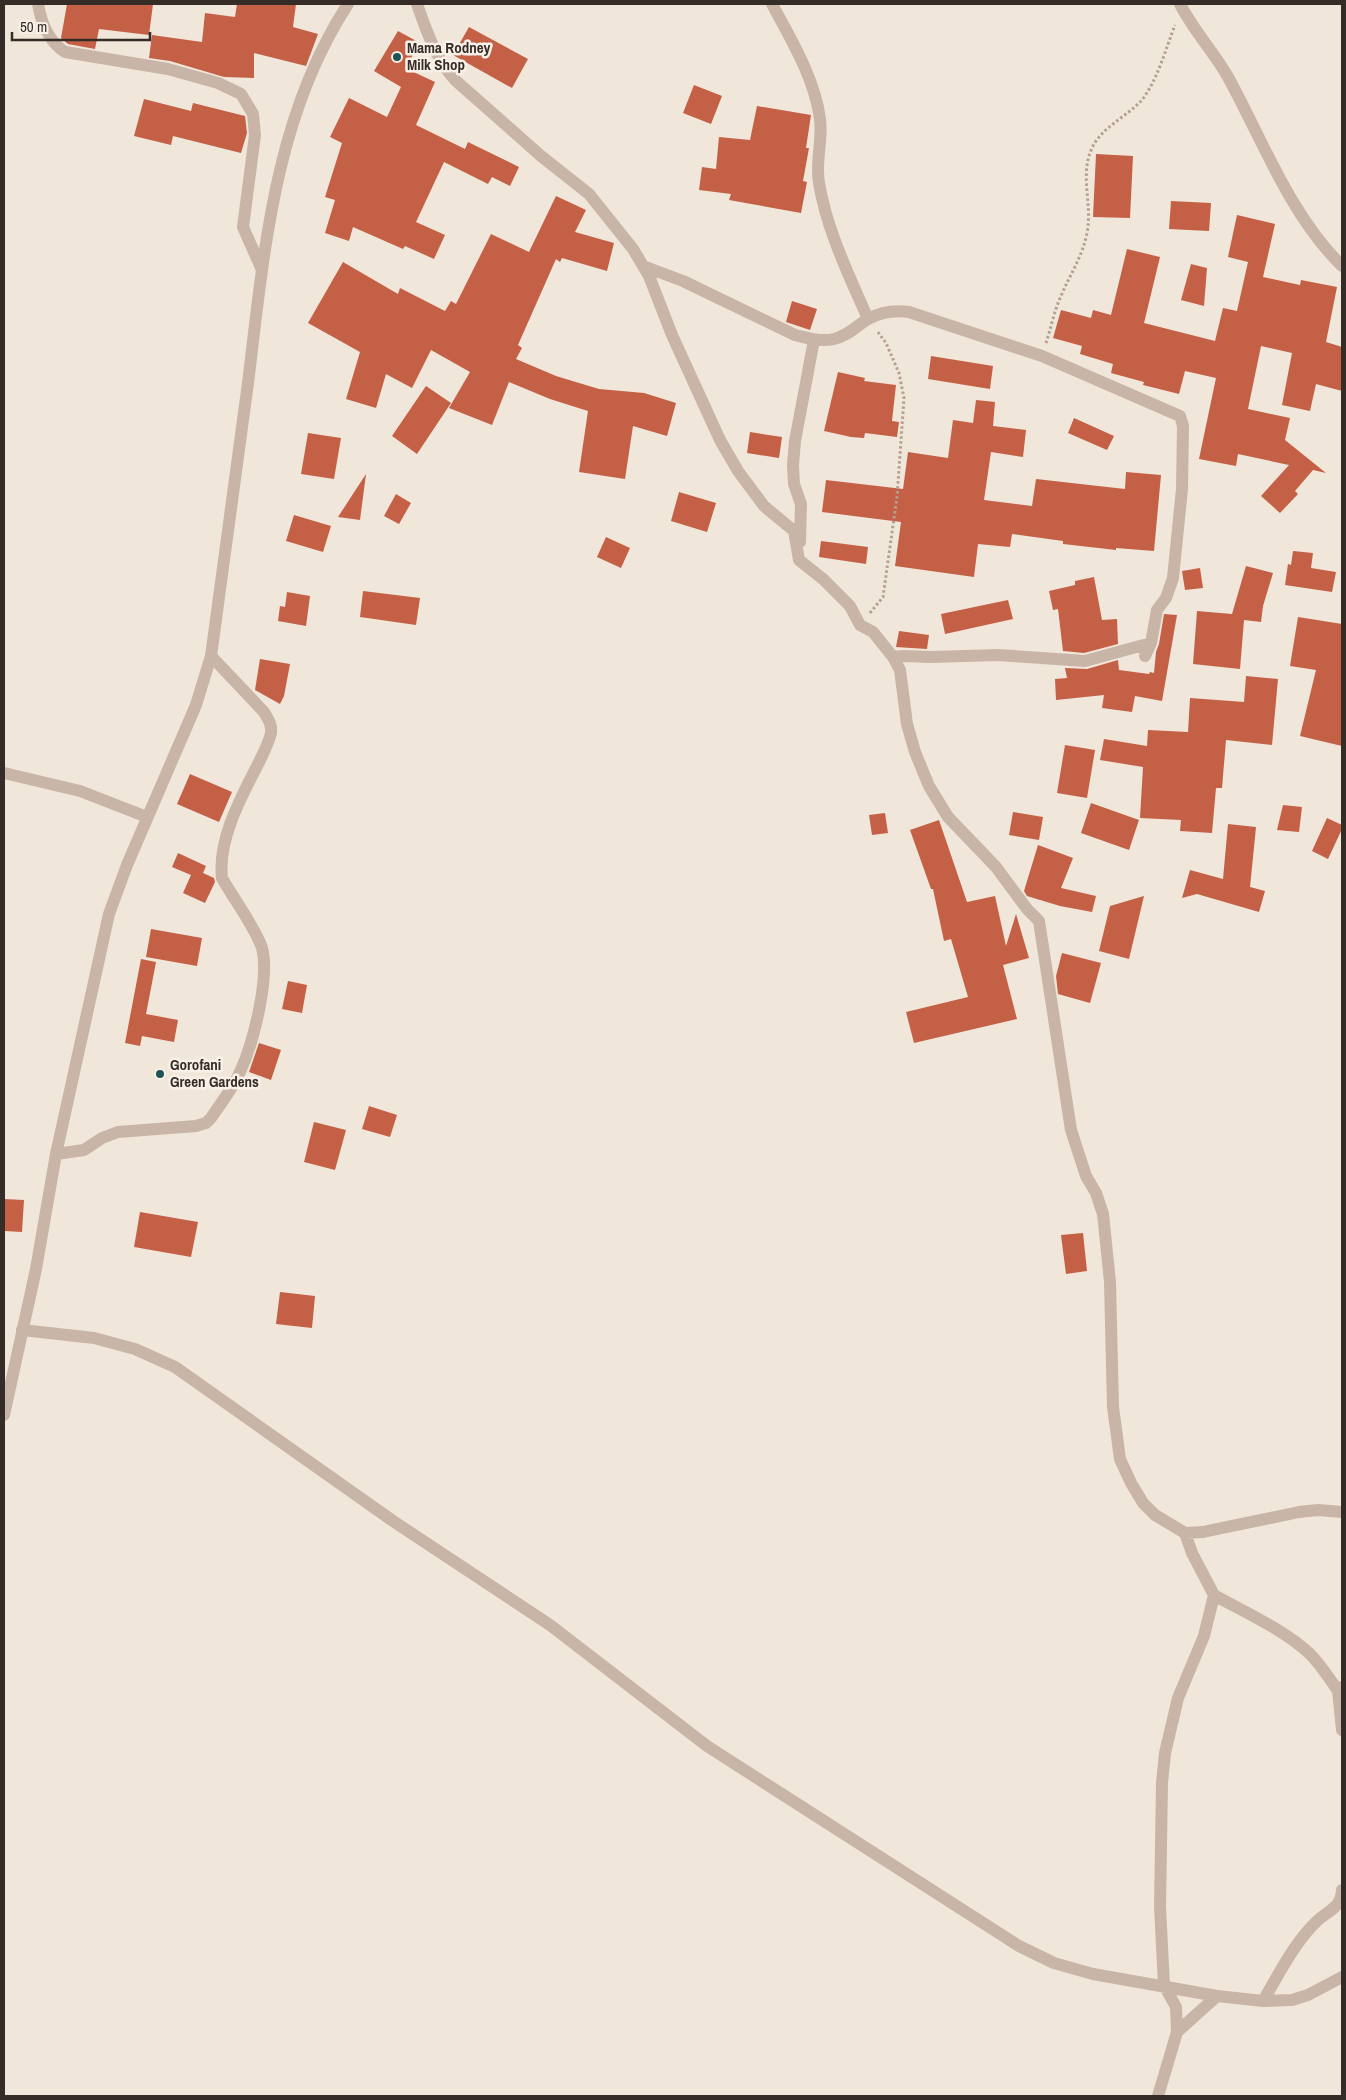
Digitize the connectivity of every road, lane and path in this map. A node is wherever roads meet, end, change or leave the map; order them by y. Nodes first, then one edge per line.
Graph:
1 (38, 4) edge
2 (348, 4) edge
3 (417, 4) edge
4 (772, 4) edge
5 (1181, 6) edge
6 (643, 266) junction
7 (1342, 266) edge
8 (262, 270) junction
9 (868, 319) junction
10 (814, 340) junction
11 (1042, 356) junction
12 (799, 560) junction
13 (860, 625) junction
14 (1151, 643) junction
15 (211, 656) junction
16 (898, 656) junction
17 (1145, 656) dead end
18 (4, 773) edge
19 (147, 817) junction
20 (56, 1154) junction
21 (22, 1330) junction
22 (4, 1415) edge
23 (1342, 1512) edge
24 (1185, 1533) junction
25 (1214, 1595) junction
26 (1340, 1689) edge
27 (1342, 1730) edge
28 (1342, 1890) edge
29 (1342, 1977) edge
30 (1164, 1985) junction
31 (1218, 1996) junction
32 (1263, 2001) junction
33 (1177, 2032) junction
34 (1158, 2096) edge

1 - 8 street
2 - 8 street
3 - 6 street
4 - 9 street
5 - 7 street
5 - 11 path
6 - 10 street
6 - 12 street
8 - 15 street
9 - 10 street
9 - 11 street
9 - 13 path
10 - 12 street
11 - 14 street
12 - 13 street
13 - 16 street
14 - 16 street
14 - 17 street
15 - 19 street
15 - 20 street
16 - 24 street
18 - 19 street
19 - 20 street
20 - 21 street
21 - 22 street
21 - 30 street
23 - 24 street
24 - 25 street
25 - 26 street
25 - 30 street
26 - 27 street
28 - 32 street
29 - 32 street
30 - 31 street
30 - 33 street
31 - 32 street
31 - 33 street
33 - 34 street

